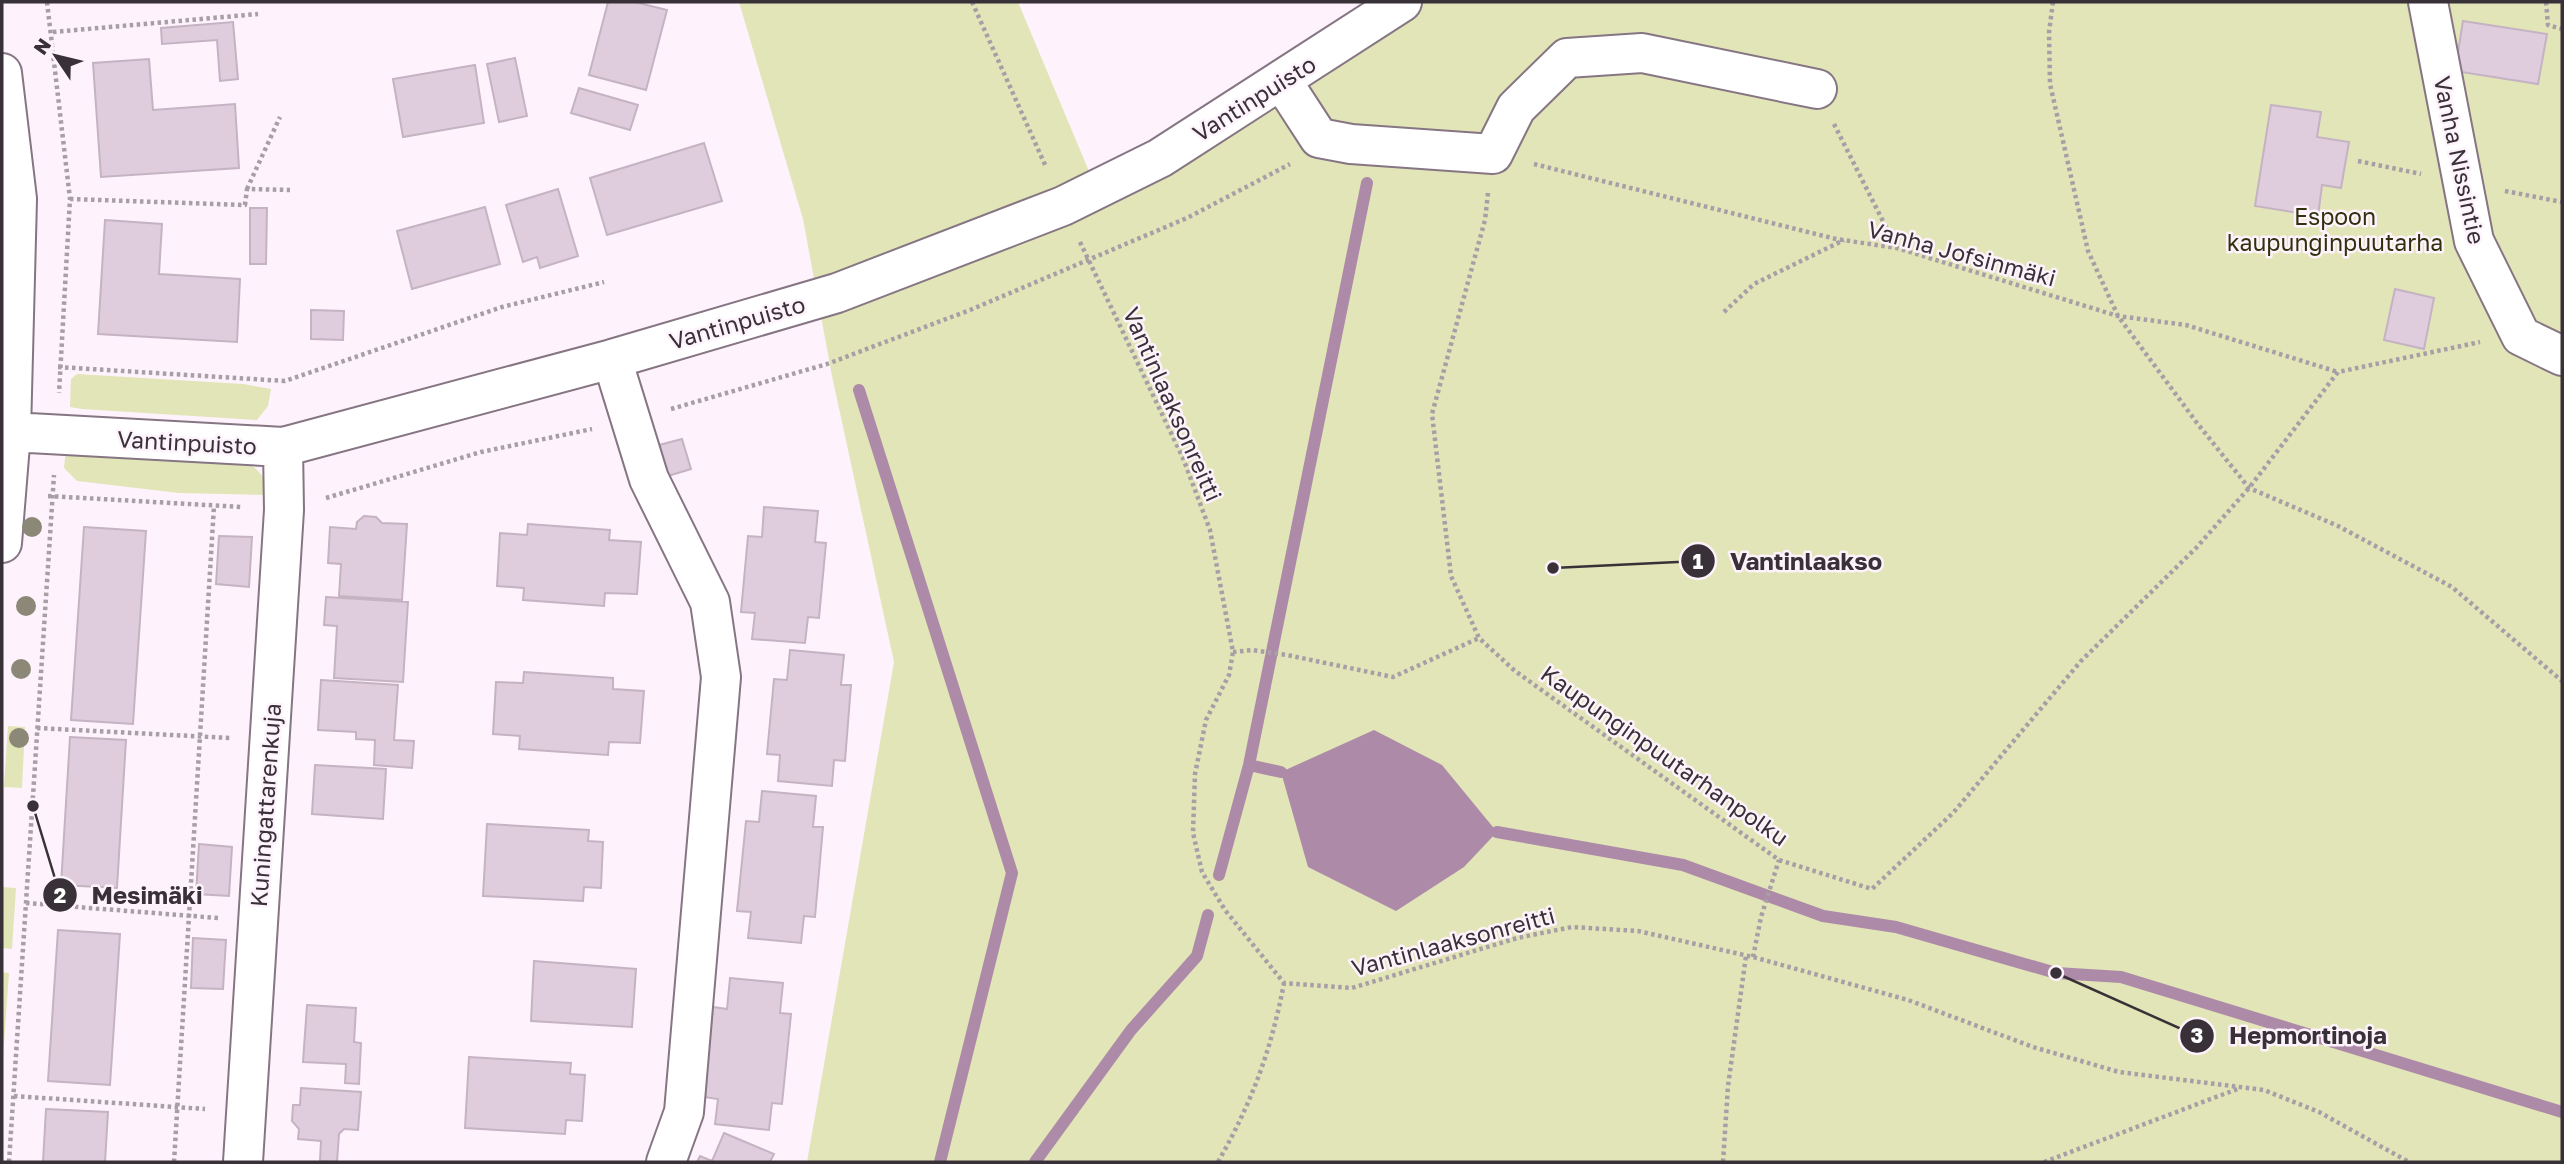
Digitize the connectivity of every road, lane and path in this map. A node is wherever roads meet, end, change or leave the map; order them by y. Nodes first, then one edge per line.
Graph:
1 (47, 2) edge
2 (972, 2) edge
3 (1402, 2) edge
4 (2053, 2) edge
5 (2428, 2) edge
6 (2546, 2) edge
7 (258, 14) dead end
8 (2562, 29) edge
9 (53, 32) junction
10 (2, 73) edge
11 (1282, 81) junction
12 (1816, 89) joint
13 (280, 117) dead end
14 (1493, 154) junction
15 (247, 189) junction
16 (290, 190) dead end
17 (70, 200) junction
18 (1063, 206) junction
19 (1844, 240) junction
20 (1897, 248) junction
21 (604, 282) dead end
22 (1724, 313) dead end
23 (2118, 316) junction
24 (2521, 336) junction
25 (2562, 356) edge
26 (612, 359) junction
27 (13, 363) junction
28 (60, 368) junction
29 (2338, 372) junction
30 (10, 432) junction
31 (56, 434) junction
32 (283, 447) junction
33 (2249, 488) junction
34 (214, 506) dead end
35 (2, 543) edge
36 (1479, 638) junction
37 (1233, 652) junction
38 (2562, 681) edge
39 (37, 728) junction
40 (200, 736) junction
41 (270, 740) junction
42 (1779, 860) junction
43 (26, 903) junction
44 (189, 915) junction
45 (258, 921) junction
46 (1746, 957) junction
47 (1753, 957) junction
48 (1284, 983) junction
49 (2241, 1087) junction
50 (13, 1097) junction
51 (177, 1107) junction
52 (246, 1112) junction
53 (9, 1162) edge
54 (174, 1162) edge
55 (243, 1162) edge
56 (666, 1162) edge
57 (1218, 1162) edge
58 (1723, 1162) edge
59 (2044, 1162) edge
60 (2409, 1162) edge

1 - 9 path
2 - 18 path, Vantinlaaksonreitti
3 - 11 street, Vantinpuisto
4 - 23 path
5 - 24 street, Vanha Nissintie
6 - 8 path
7 - 9 path
9 - 17 path
10 - 27 street
11 - 14 street
11 - 18 street, Vantinpuisto
12 - 14 street
12 - 20 path
13 - 15 path
14 - 19 path, Vanha Jofsinmäki
14 - 36 path, Kaupunginpuutarhanpolku
15 - 16 path
15 - 17 path
17 - 28 path
18 - 26 street, Vantinpuisto
18 - 37 path, Vantinlaaksonreitti
19 - 20 path, Vanha Jofsinmäki
19 - 22 path
20 - 23 path, Vanha Jofsinmäki
21 - 28 path
23 - 29 path, Vanha Jofsinmäki
23 - 33 path
24 - 25 street
24 - 29 path
26 - 32 street, Vantinpuisto
26 - 56 street
27 - 28 path
27 - 30 street
28 - 31 path
29 - 33 path
30 - 31 street, Vantinpuisto
30 - 35 street
31 - 32 street, Vantinpuisto
31 - 39 path
32 - 41 street, Kuningattarenkuja
33 - 38 path
33 - 42 path, Kaupunginpuutarhanpolku
34 - 40 path
36 - 37 path
36 - 42 path, Kaupunginpuutarhanpolku
37 - 48 path, Vantinlaaksonreitti
39 - 40 path
39 - 43 path
40 - 41 path
40 - 44 path
41 - 45 street, Kuningattarenkuja
42 - 47 path
43 - 44 path
43 - 50 path
44 - 45 path
44 - 51 path
45 - 52 street, Kuningattarenkuja
46 - 47 path, Vantinlaaksonreitti
46 - 48 path, Vantinlaaksonreitti
46 - 58 path
47 - 49 path, Vantinlaaksonreitti
48 - 57 path
49 - 59 path
49 - 60 path, Vantinlaaksonreitti
50 - 51 path
50 - 53 path
51 - 52 path
51 - 54 path
52 - 55 street, Kuningattarenkuja

